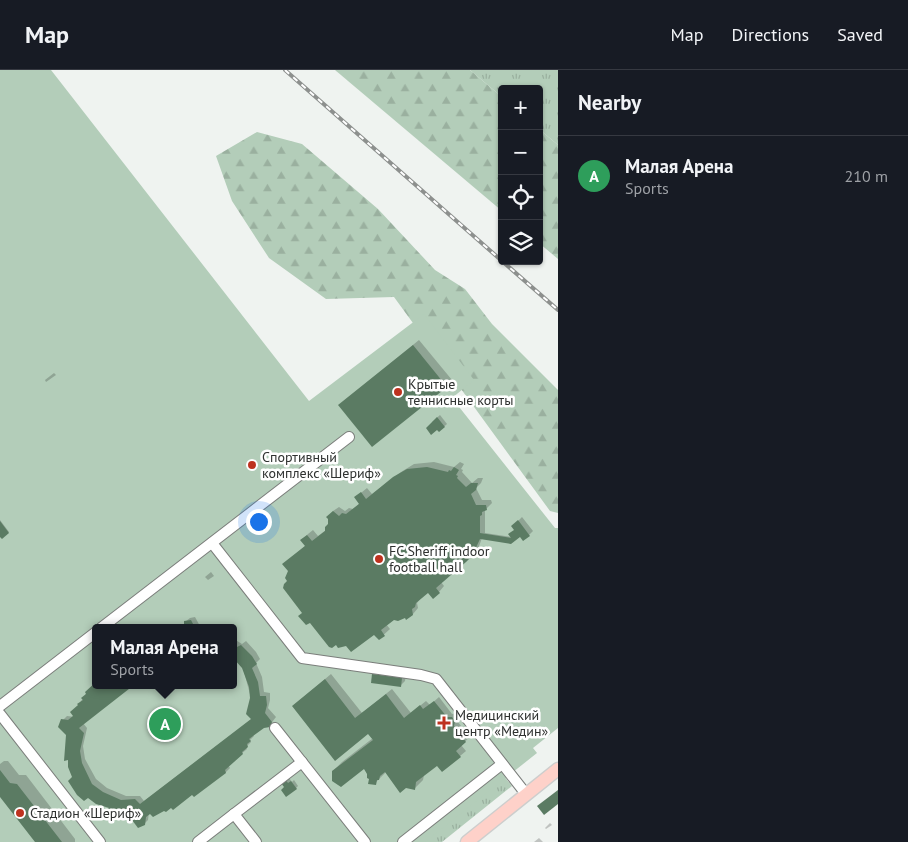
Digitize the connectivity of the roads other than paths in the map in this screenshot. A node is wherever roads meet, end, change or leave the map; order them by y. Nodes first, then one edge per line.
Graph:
1 (349, 437) dead end
2 (212, 542) junction
3 (107, 624) edge
4 (92, 635) edge
5 (0, 706) edge
6 (0, 714) edge
7 (275, 728) dead end
8 (302, 762) junction
9 (502, 764) junction
10 (558, 769) edge
11 (526, 794) junction
12 (234, 814) junction
13 (100, 842) edge
14 (198, 842) edge
15 (256, 842) edge
16 (365, 842) edge
17 (403, 842) edge
18 (467, 842) edge

1 - 2 street
2 - 3 street
2 - 9 street
4 - 5 street
6 - 13 street
7 - 8 street
8 - 12 street
8 - 16 street
9 - 11 street
9 - 17 street
10 - 11 main road
11 - 18 main road
12 - 14 street
12 - 15 street

